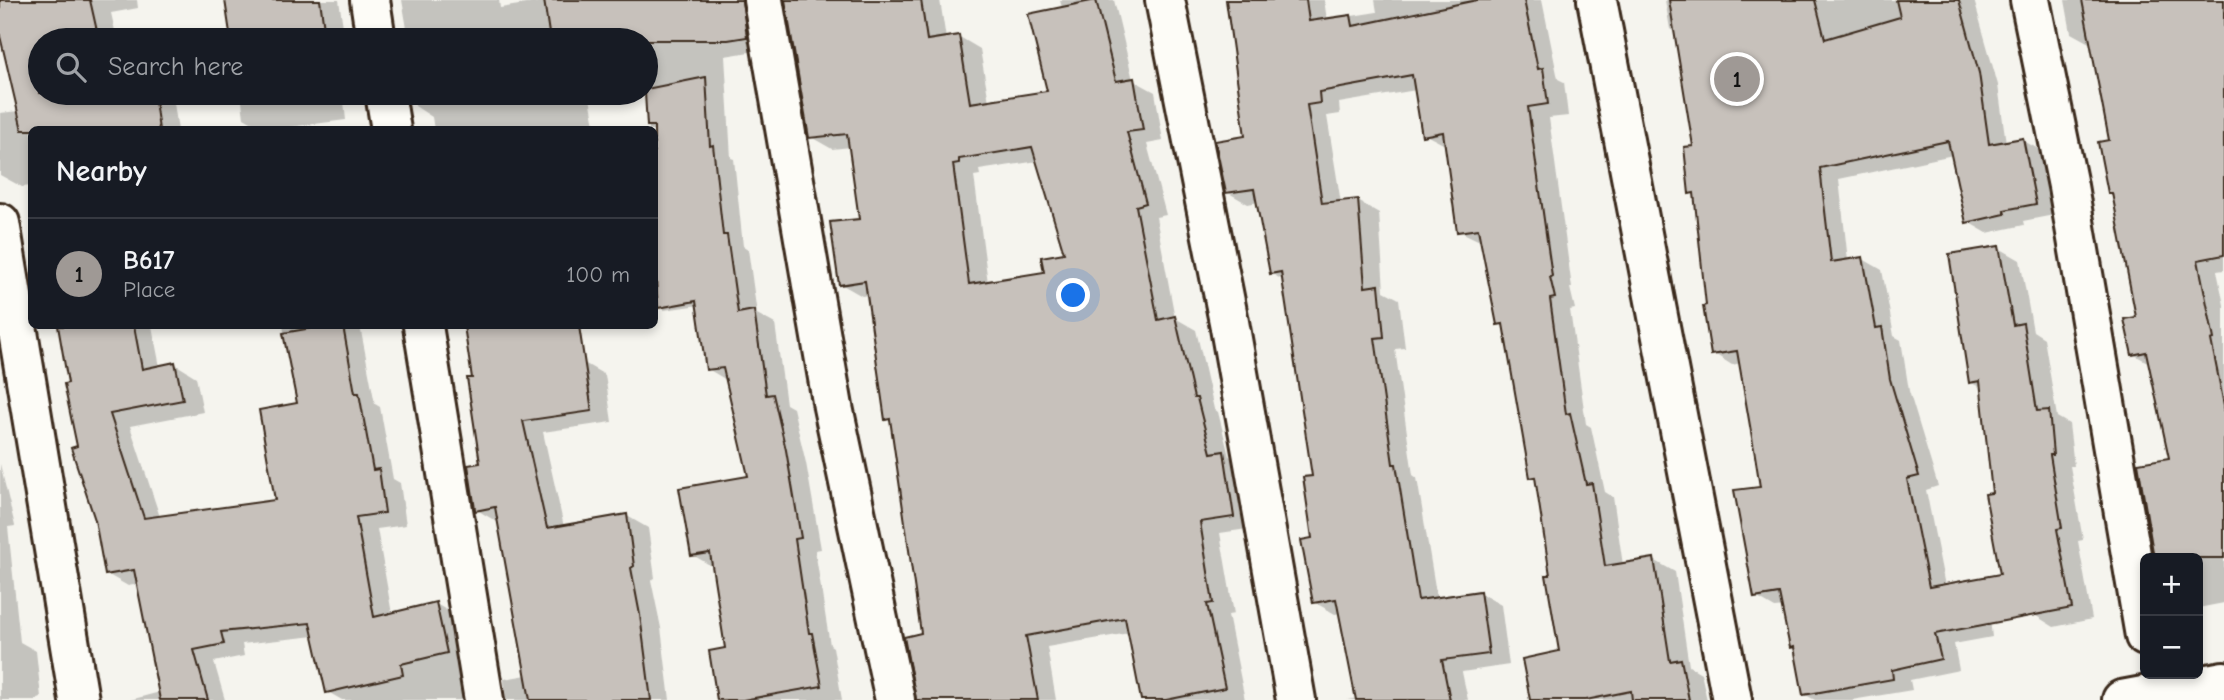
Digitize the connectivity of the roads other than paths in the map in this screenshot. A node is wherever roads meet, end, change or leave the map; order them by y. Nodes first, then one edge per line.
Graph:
1 (370, 0) edge
2 (763, 0) edge
3 (1165, 0) edge
4 (1597, 0) edge
5 (2030, 0) edge
6 (374, 28) edge
7 (387, 105) edge
8 (390, 126) edge
9 (0, 223) edge
10 (423, 329) edge
11 (2142, 616) edge
12 (2224, 681) edge
13 (2143, 689) edge
14 (79, 700) edge
15 (484, 700) edge
16 (895, 700) edge
17 (1296, 700) edge
18 (1732, 700) edge

1 - 6 street
2 - 16 street
3 - 17 street
4 - 18 street
5 - 11 street
7 - 8 street
9 - 14 street
10 - 15 street
12 - 13 street

